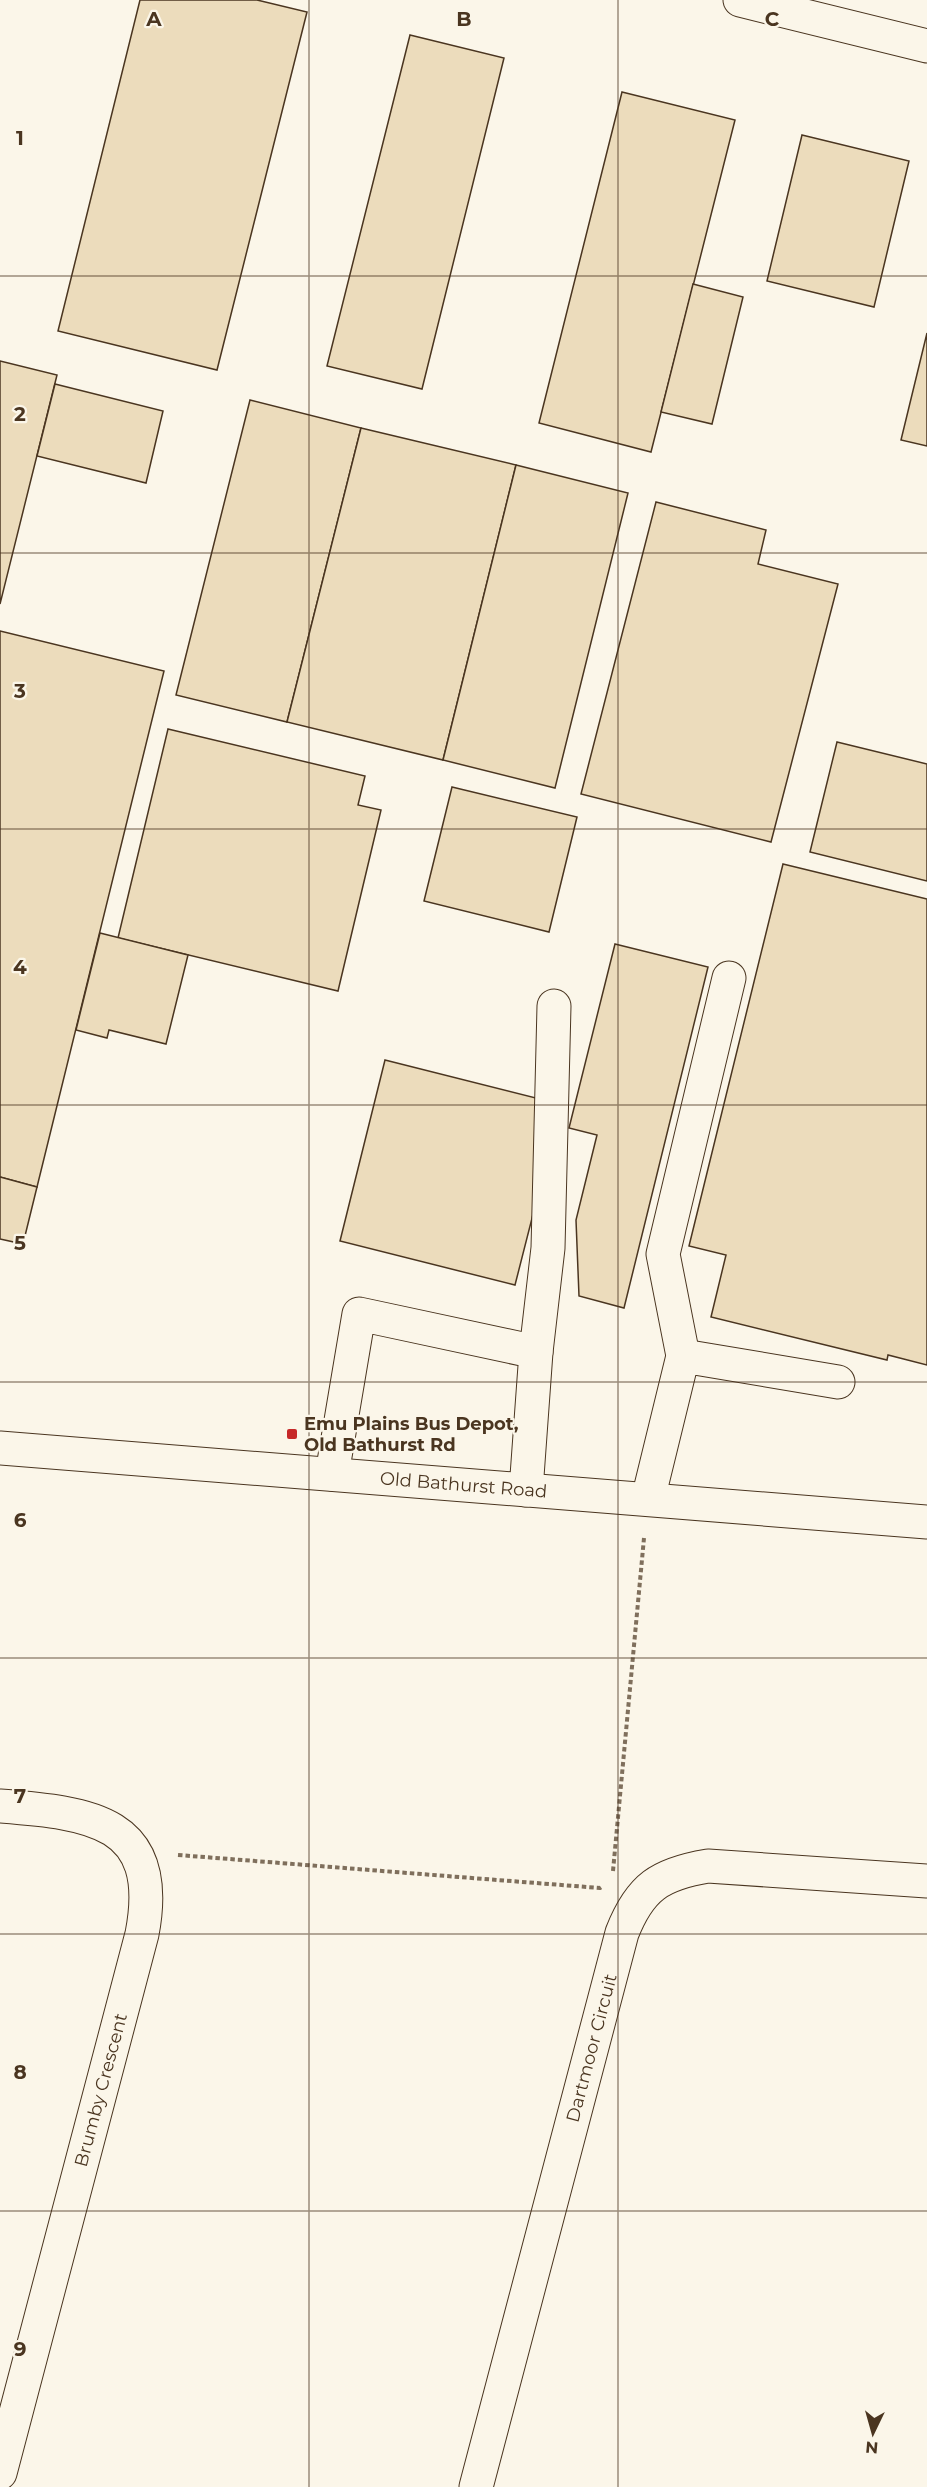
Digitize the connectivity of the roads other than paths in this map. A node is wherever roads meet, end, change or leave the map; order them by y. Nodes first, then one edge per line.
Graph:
1 (740, 0) edge
2 (927, 46) edge
3 (729, 978) dead end
4 (554, 1006) dead end
5 (536, 1352) junction
6 (683, 1356) junction
7 (838, 1382) dead end
8 (0, 1448) edge
9 (332, 1474) junction
10 (526, 1490) junction
11 (648, 1499) junction
12 (927, 1522) edge
13 (0, 1806) edge
14 (927, 1881) edge
15 (0, 2473) edge
16 (476, 2487) edge

1 - 2 street
3 - 6 street
4 - 5 street
5 - 9 street
5 - 10 street
6 - 7 street
6 - 11 street
8 - 9 street, Old Bathurst Road
9 - 10 street, Old Bathurst Road
10 - 11 street, Old Bathurst Road
11 - 12 street, Old Bathurst Road
13 - 15 street, Brumby Crescent
14 - 16 street, Dartmoor Circuit

